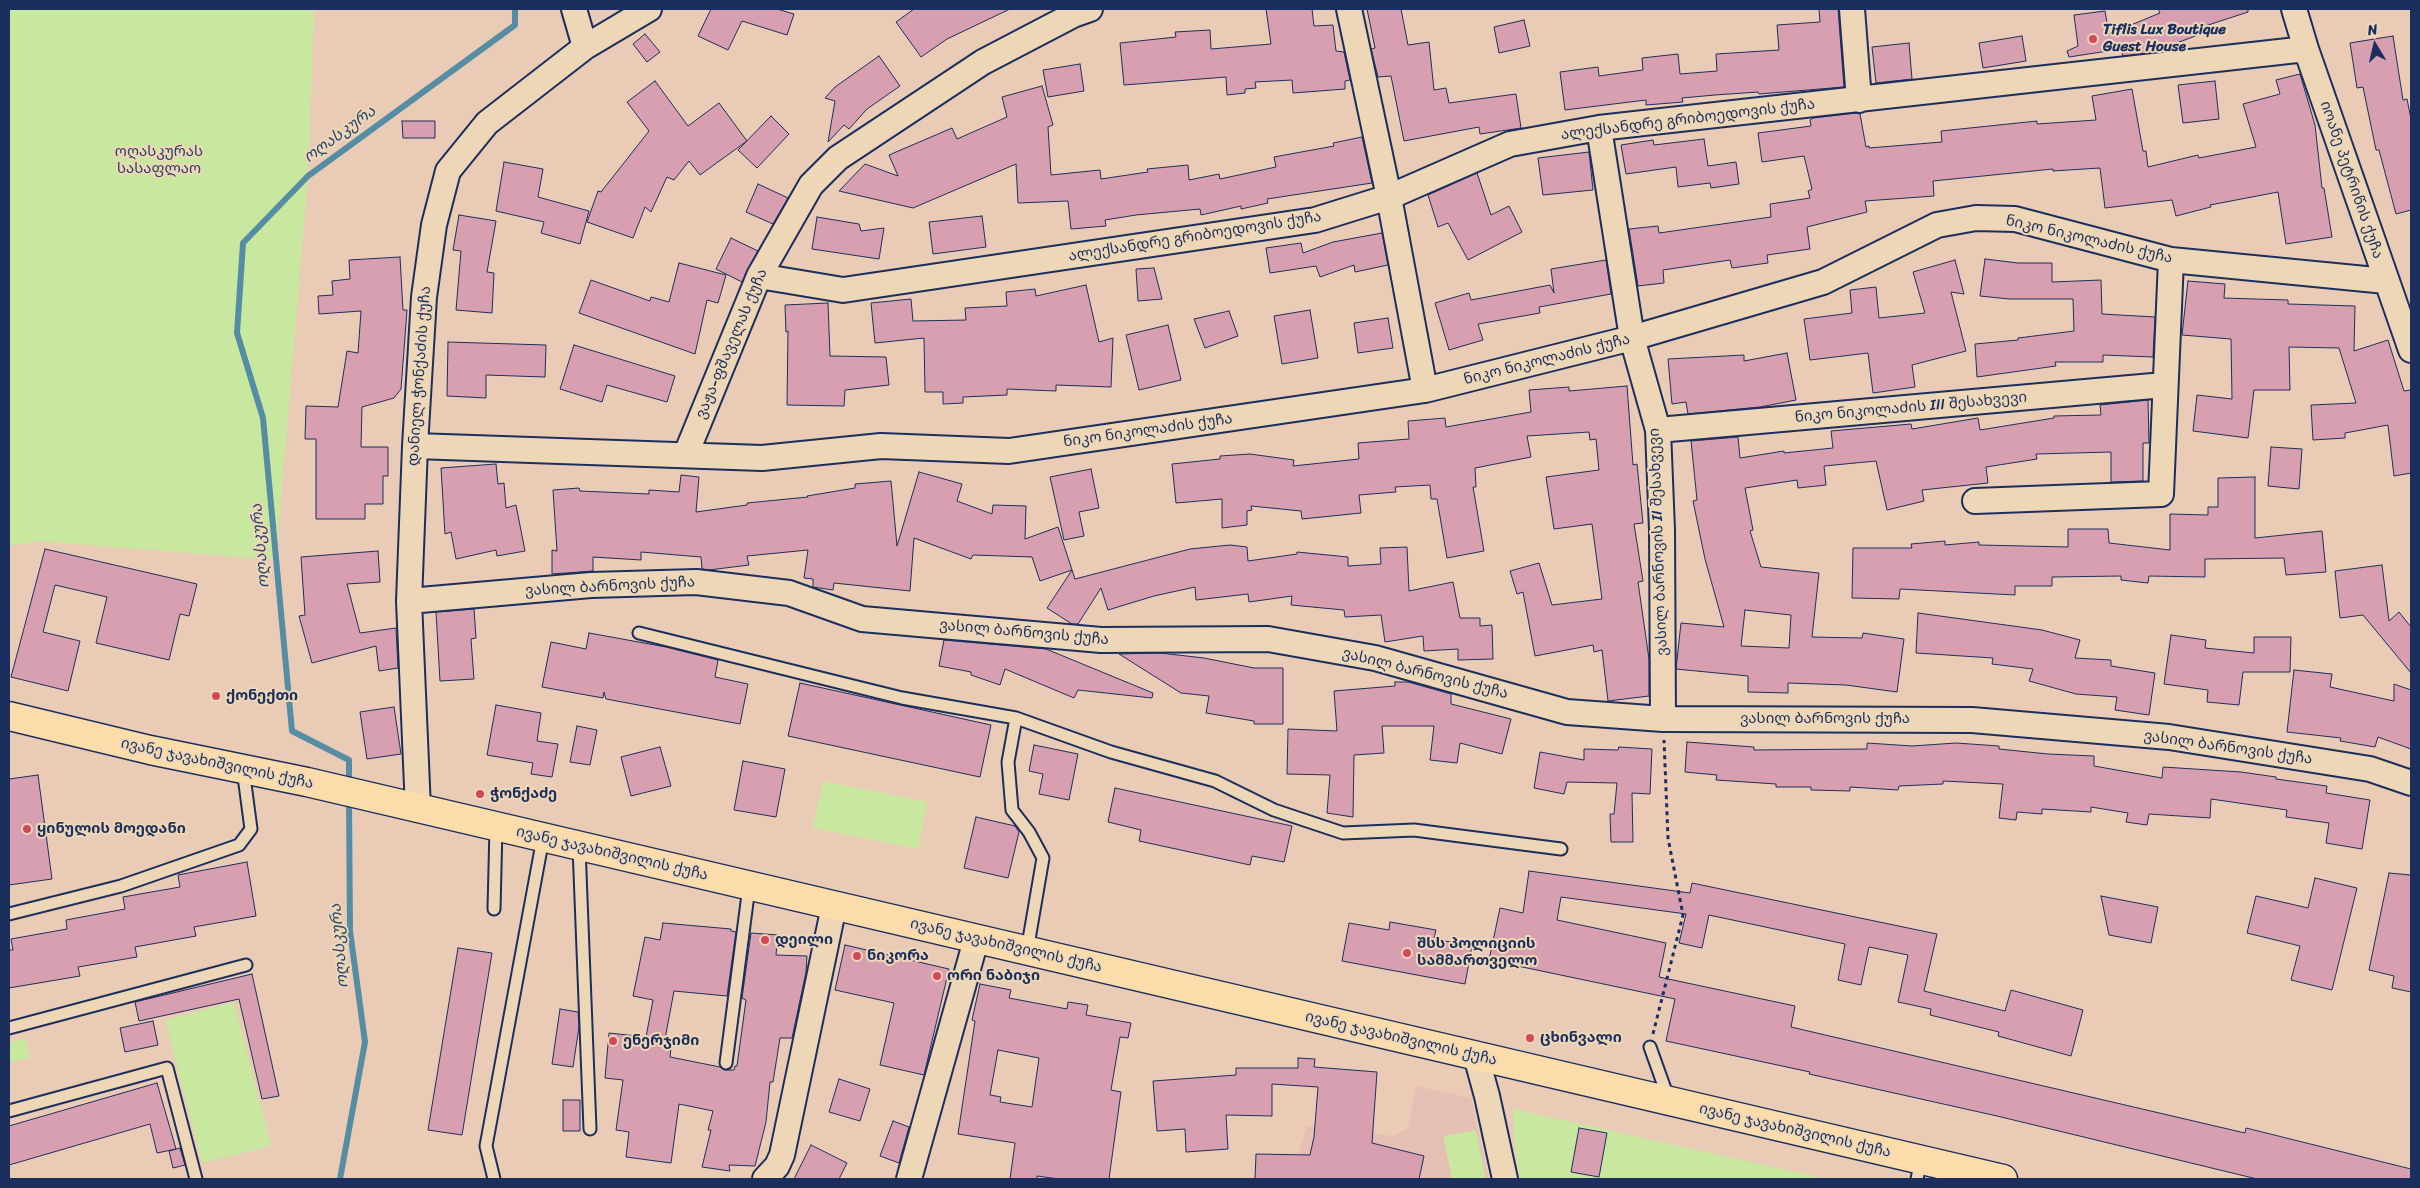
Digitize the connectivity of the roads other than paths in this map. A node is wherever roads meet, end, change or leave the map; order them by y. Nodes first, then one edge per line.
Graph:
1 (574, 9) edge
2 (649, 9) edge
3 (1349, 9) edge
4 (1852, 9) edge
5 (2294, 9) edge
6 (1078, 11) edge
7 (585, 47) junction
8 (2306, 49) junction
9 (1859, 100) junction
10 (1599, 128) junction
11 (1389, 197) junction
12 (2171, 260) junction
13 (759, 276) junction
14 (2386, 281) junction
15 (1632, 338) junction
16 (2411, 350) edge
17 (2164, 385) junction
18 (1425, 390) junction
19 (1658, 430) junction
20 (415, 446) junction
21 (686, 454) junction
22 (1975, 502) dead end
23 (409, 601) junction
24 (639, 632) dead end
25 (9, 716) edge
26 (1016, 718) junction
27 (1663, 719) junction
28 (243, 769) junction
29 (2411, 783) edge
30 (418, 810) junction
31 (496, 828) junction
32 (544, 838) junction
33 (579, 847) junction
34 (1561, 849) dead end
35 (749, 887) junction
36 (834, 906) junction
37 (494, 909) dead end
38 (9, 914) edge
39 (976, 940) junction
40 (1027, 951) junction
41 (246, 965) dead end
42 (9, 1028) edge
43 (1650, 1047) road end
44 (1476, 1056) junction
45 (726, 1062) dead end
46 (1670, 1102) junction
47 (9, 1111) edge
48 (590, 1129) dead end
49 (1919, 1170) edge
50 (196, 1179) edge
51 (494, 1179) edge
52 (765, 1179) edge
53 (909, 1179) edge
54 (1505, 1179) edge
55 (2003, 1179) edge

1 - 7 street
2 - 7 street, დანიელ ჭონქაძის ქუჩა
3 - 11 street
4 - 9 street
5 - 8 street, იოანე პეტრიწის ქუჩა
6 - 13 street, ვაჟა-ფშაველას ქუჩა
7 - 20 street, დანიელ ჭონქაძის ქუჩა
8 - 9 street, ალექსანდრე გრიბოედოვის ქუჩა
8 - 14 street, იოანე პეტრიწის ქუჩა
9 - 10 street, ალექსანდრე გრიბოედოვის ქუჩა
10 - 11 street, ალექსანდრე გრიბოედოვის ქუჩა
10 - 15 street, ვასილ ბარნოვის II შესახვევი
11 - 13 street, ალექსანდრე გრიბოედოვის ქუჩა
11 - 18 street
12 - 14 street, ნიკო ნიკოლაძის ქუჩა
12 - 15 street, ნიკო ნიკოლაძის ქუჩა
12 - 17 street
13 - 21 street, ვაჟა-ფშაველას ქუჩა
14 - 16 street, იოანე პეტრიწის ქუჩა
15 - 18 street, ნიკო ნიკოლაძის ქუჩა
15 - 19 street, ვასილ ბარნოვის II შესახვევი
17 - 19 street, ნიკო ნიკოლაძის III შესახვევი
17 - 22 street
18 - 21 street, ნიკო ნიკოლაძის ქუჩა
19 - 27 street, ვასილ ბარნოვის II შესახვევი
20 - 21 street
20 - 23 street, დანიელ ჭონქაძის ქუჩა
23 - 27 street, ვასილ ბარნოვის ქუჩა
23 - 30 street, დანიელ ჭონქაძის ქუჩა
24 - 26 lane
25 - 28 main road, ივანე ჯავახიშვილის ქუჩა
26 - 34 lane
26 - 40 lane
27 - 29 street, ვასილ ბარნოვის ქუჩა
28 - 30 main road, ივანე ჯავახიშვილის ქუჩა
28 - 38 lane
30 - 31 main road, ივანე ჯავახიშვილის ქუჩა
31 - 32 main road, ივანე ჯავახიშვილის ქუჩა
31 - 37 lane
32 - 33 main road, ივანე ჯავახიშვილის ქუჩა
32 - 51 lane
33 - 35 main road, ივანე ჯავახიშვილის ქუჩა
33 - 48 lane
35 - 36 main road, ივანე ჯავახიშვილის ქუჩა
35 - 45 lane
36 - 39 main road, ივანე ჯავახიშვილის ქუჩა
36 - 52 street
39 - 40 main road, ივანე ჯავახიშვილის ქუჩა
39 - 53 street
40 - 44 main road, ივანე ჯავახიშვილის ქუჩა
41 - 42 lane
43 - 46 lane
44 - 46 main road, ივანე ჯავახიშვილის ქუჩა
44 - 54 street
46 - 49 main road, ივანე ჯავახიშვილის ქუჩა
47 - 50 lane
49 - 55 main road, ივანე ჯავახიშვილის ქუჩა

